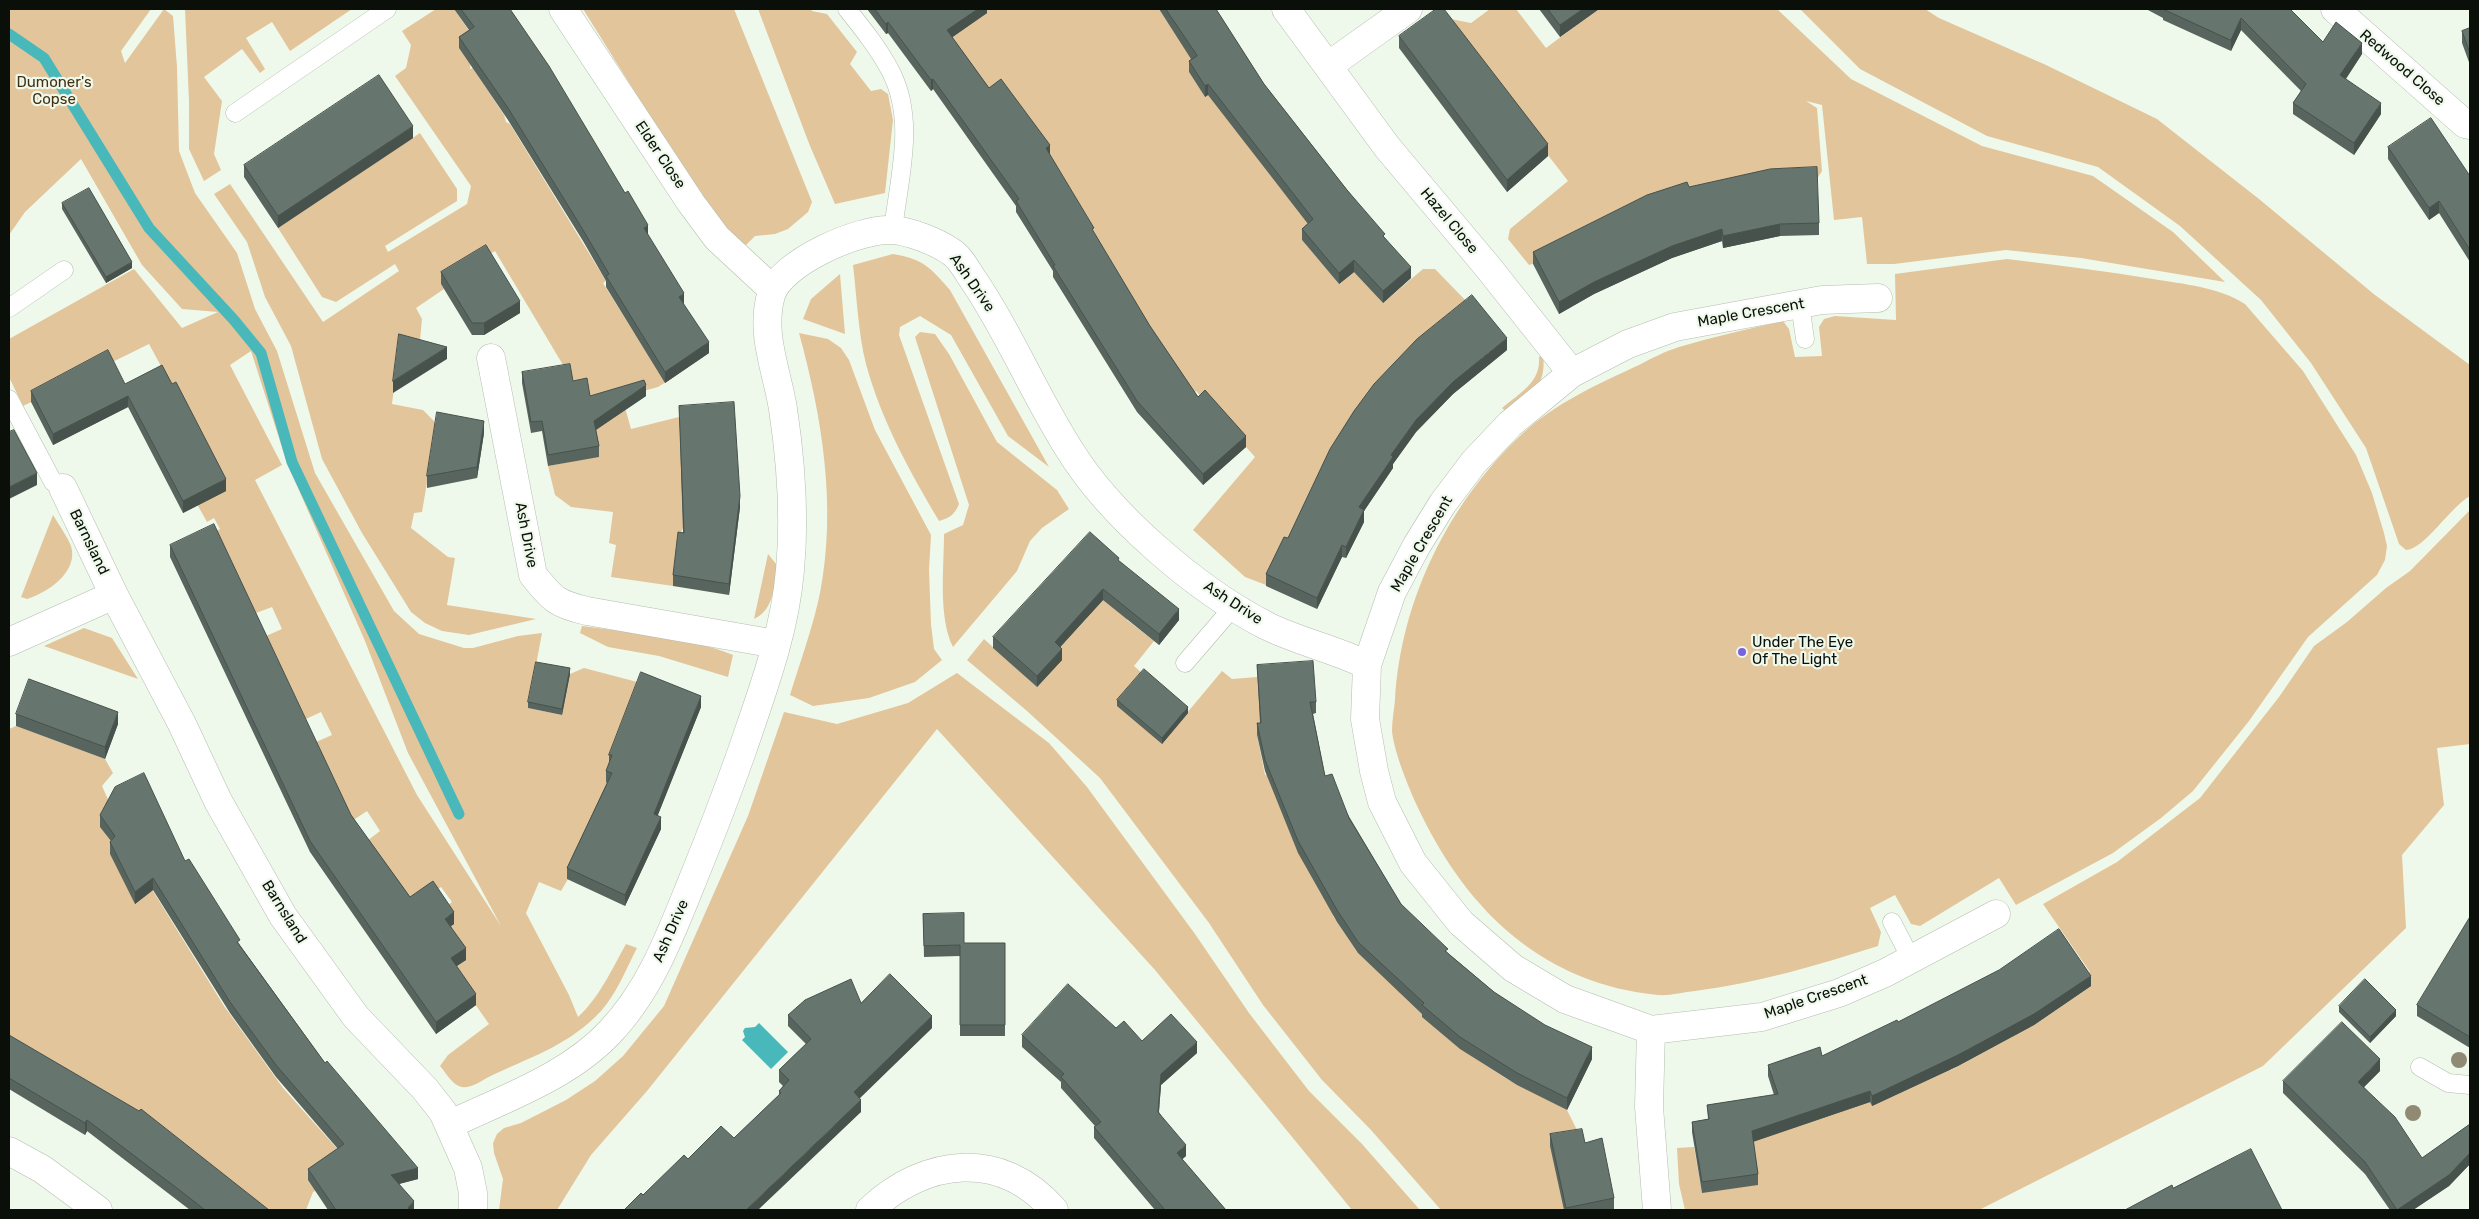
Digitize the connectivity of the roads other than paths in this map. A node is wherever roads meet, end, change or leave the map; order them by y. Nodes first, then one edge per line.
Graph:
1 (387, 9) edge
2 (563, 9) edge
3 (847, 9) edge
4 (1286, 9) edge
5 (1408, 9) edge
6 (2335, 9) edge
7 (1328, 66) junction
8 (235, 113) dead end
9 (2470, 125) edge
10 (893, 230) junction
11 (64, 270) dead end
12 (772, 289) junction
13 (1878, 298) dead end
14 (1800, 304) junction
15 (9, 308) edge
16 (1805, 339) dead end
17 (491, 358) dead end
18 (1572, 373) junction
19 (9, 399) edge
20 (63, 488) joint
21 (114, 595) junction
22 (1234, 606) junction
23 (9, 642) edge
24 (776, 644) junction
25 (1185, 663) dead end
26 (1367, 665) junction
27 (1996, 914) dead end
28 (1892, 922) dead end
29 (1911, 959) junction
30 (1651, 1030) junction
31 (2420, 1067) dead end
32 (2470, 1085) edge
33 (449, 1125) junction
34 (9, 1151) edge
35 (98, 1210) edge
36 (473, 1210) edge
37 (870, 1210) edge
38 (1054, 1210) edge
39 (1657, 1210) edge

1 - 8 lane
2 - 12 street, Elder Close
3 - 10 lane
4 - 7 street, Hazel Close
5 - 7 street
6 - 9 street, Redwood Close
7 - 18 street, Hazel Close
10 - 12 street, Ash Drive
10 - 22 street, Ash Drive
11 - 15 lane
12 - 24 street, Ash Drive
13 - 14 street, Maple Crescent
14 - 16 lane
14 - 18 street, Maple Crescent
17 - 24 street, Ash Drive
18 - 26 street, Maple Crescent
19 - 20 lane
20 - 21 street, Barnsland
21 - 23 street
21 - 33 street, Barnsland
22 - 25 lane
22 - 26 street, Ash Drive
24 - 33 street, Ash Drive
26 - 30 street, Maple Crescent
27 - 29 street, Maple Crescent
28 - 29 lane
29 - 30 street, Maple Crescent
30 - 39 street
31 - 32 lane
33 - 36 street, Barnsland
34 - 35 street
37 - 38 street

